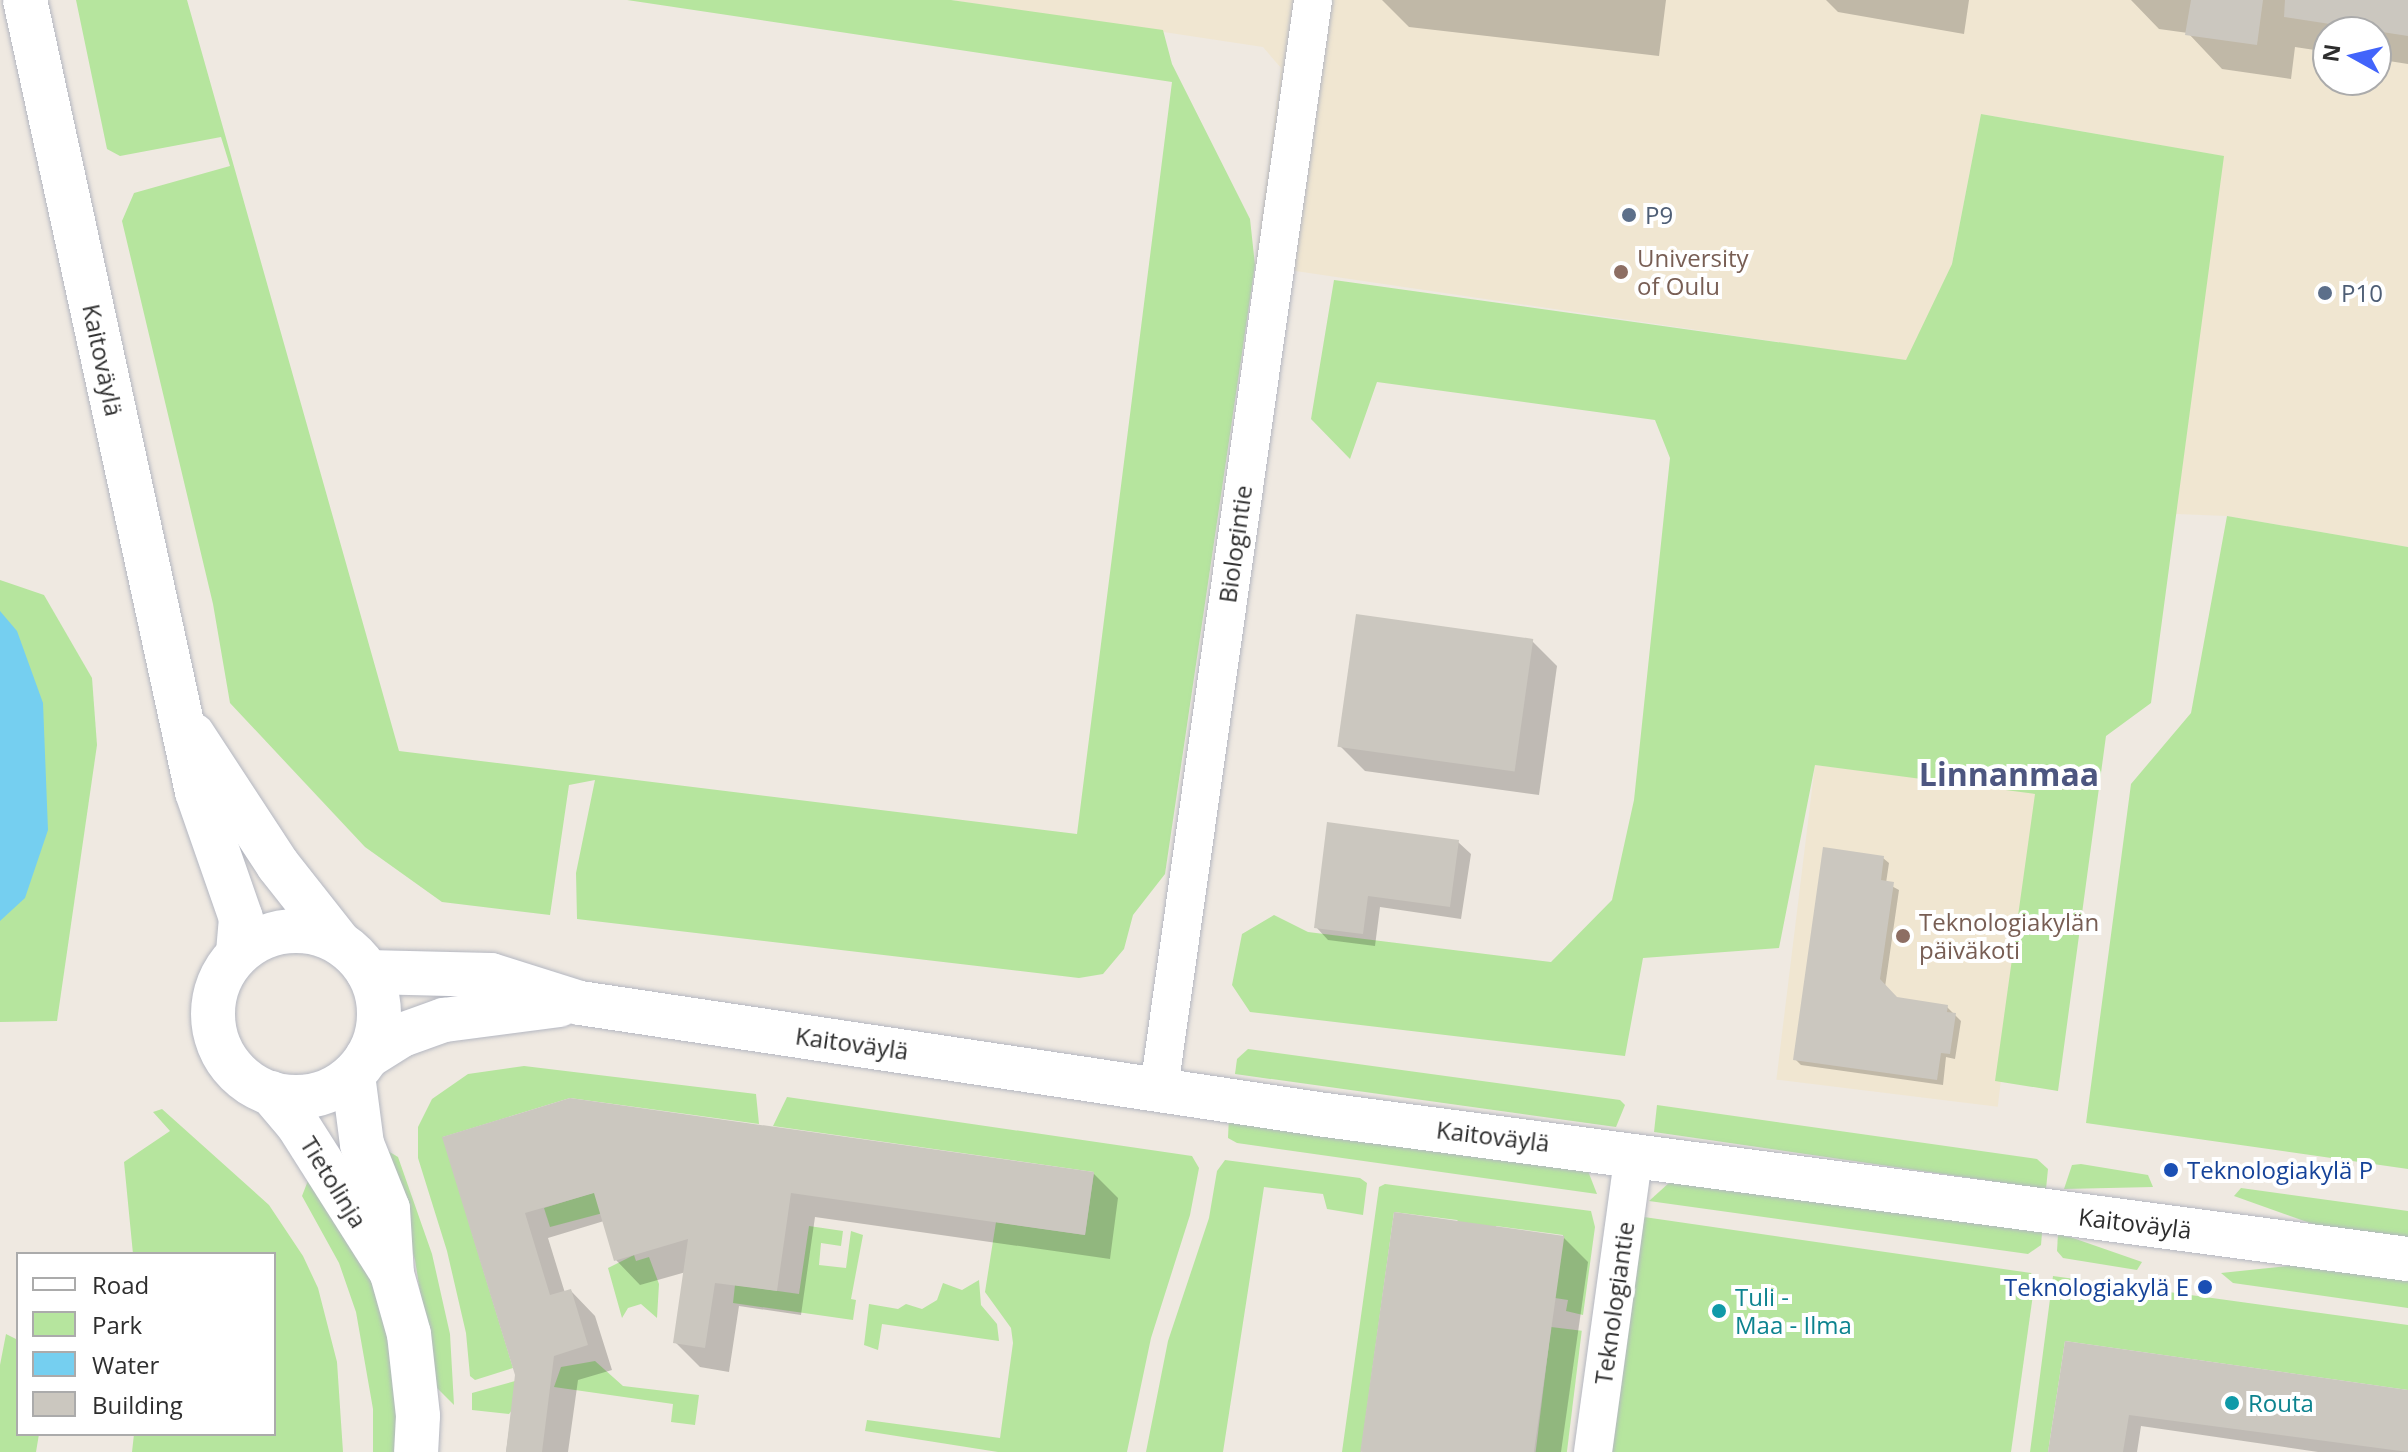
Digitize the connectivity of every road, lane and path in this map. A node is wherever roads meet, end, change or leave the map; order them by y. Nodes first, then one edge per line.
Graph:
1 (25, 0) edge
2 (1313, 0) edge
3 (182, 720) junction
4 (338, 941) junction
5 (238, 953) junction
6 (368, 972) junction
7 (580, 1003) junction
8 (360, 1066) junction
9 (1159, 1088) junction
10 (271, 1093) junction
11 (1634, 1154) junction
12 (2408, 1259) edge
13 (392, 1274) junction
14 (416, 1452) edge
15 (1593, 1452) edge

1 - 3 street, Kaitoväylä
2 - 9 street, Biologintie
3 - 4 street, Kaitoväylä
3 - 5 street, Kaitoväylä
4 - 5 street
4 - 6 street
5 - 10 street
6 - 7 street, Kaitoväylä
6 - 8 street
7 - 8 street, Kaitoväylä
7 - 9 street, Kaitoväylä
8 - 10 street
8 - 13 street, Tietolinja
9 - 11 street, Kaitoväylä
10 - 13 street, Tietolinja
11 - 12 street, Kaitoväylä
11 - 15 street, Teknologiantie
13 - 14 street, Tietolinja

